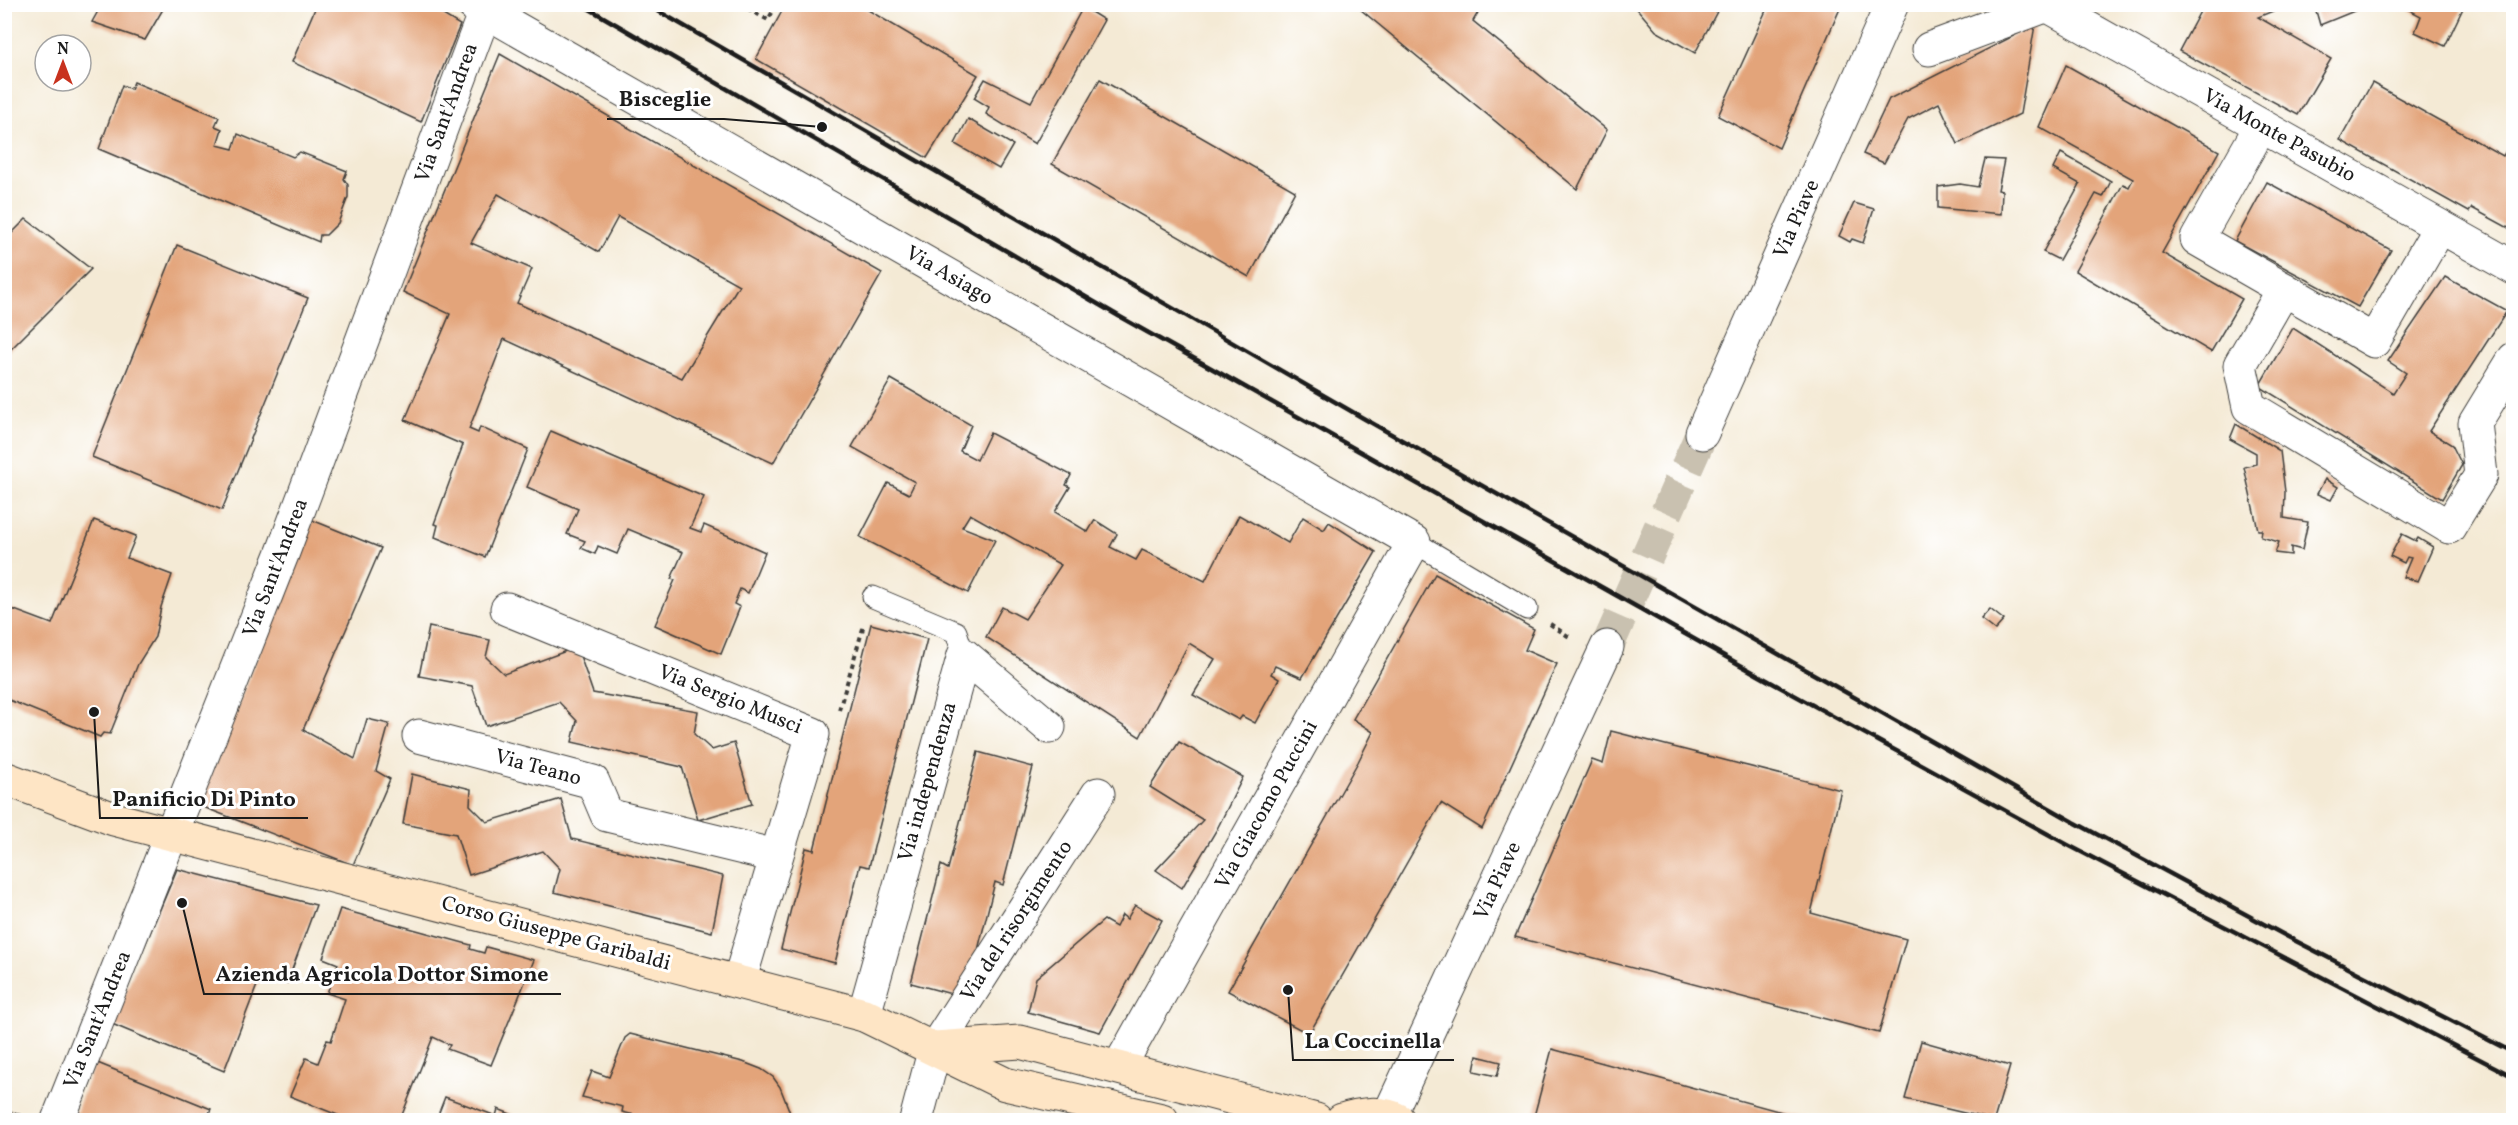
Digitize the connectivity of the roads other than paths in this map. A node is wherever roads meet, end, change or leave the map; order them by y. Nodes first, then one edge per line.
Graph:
1 (1892, 4) edge
2 (2047, 5) edge
3 (479, 8) edge
4 (1929, 48) dead end
5 (2261, 126) junction
6 (2440, 227) junction
7 (2514, 268) edge
8 (2284, 289) junction
9 (2514, 359) edge
10 (1702, 433) tunnel mouth
11 (1414, 542) junction
12 (873, 597) road end
13 (507, 609) dead end
14 (1527, 609) road end
15 (1604, 653) tunnel mouth
16 (964, 656) junction
17 (1048, 727) dead end
18 (419, 736) dead end
19 (4, 778) edge
20 (1098, 794) dead end
21 (171, 834) junction
22 (776, 856) junction
23 (739, 982) junction
24 (864, 1015) junction
25 (935, 1048) junction
26 (1119, 1067) junction
27 (1393, 1118) edge
28 (58, 1120) edge
29 (916, 1120) edge
30 (1162, 1120) edge
31 (1316, 1120) edge
32 (1342, 1120) edge

1 - 10 street, Via Piave
2 - 4 street
2 - 5 street, Via Monte Pasubio
3 - 11 street, Via Asiago
3 - 21 street, Via Sant'Andrea
5 - 6 street, Via Monte Pasubio
5 - 8 street
6 - 7 street, Via Monte Pasubio
6 - 8 street
8 - 9 street
11 - 14 lane
11 - 26 street, Via Giacomo Puccini
12 - 16 lane
13 - 22 street, Via Sergio Musci
15 - 27 street, Via Piave
16 - 17 street
16 - 24 street, Via independenza
18 - 22 street, Via Teano
19 - 21 main road, Corso Giuseppe Garibaldi
20 - 25 street, Via del risorgimento
21 - 23 main road, Corso Giuseppe Garibaldi
21 - 28 street, Via Sant'Andrea
22 - 23 street, Via Sergio Musci
23 - 24 main road, Corso Giuseppe Garibaldi
24 - 25 main road, Corso Giuseppe Garibaldi
25 - 26 main road, Corso Giuseppe Garibaldi
25 - 29 street, Via del risorgimento
25 - 30 main road, Corso Giuseppe Garibaldi
26 - 31 main road, Corso Giuseppe Garibaldi
27 - 32 main road

